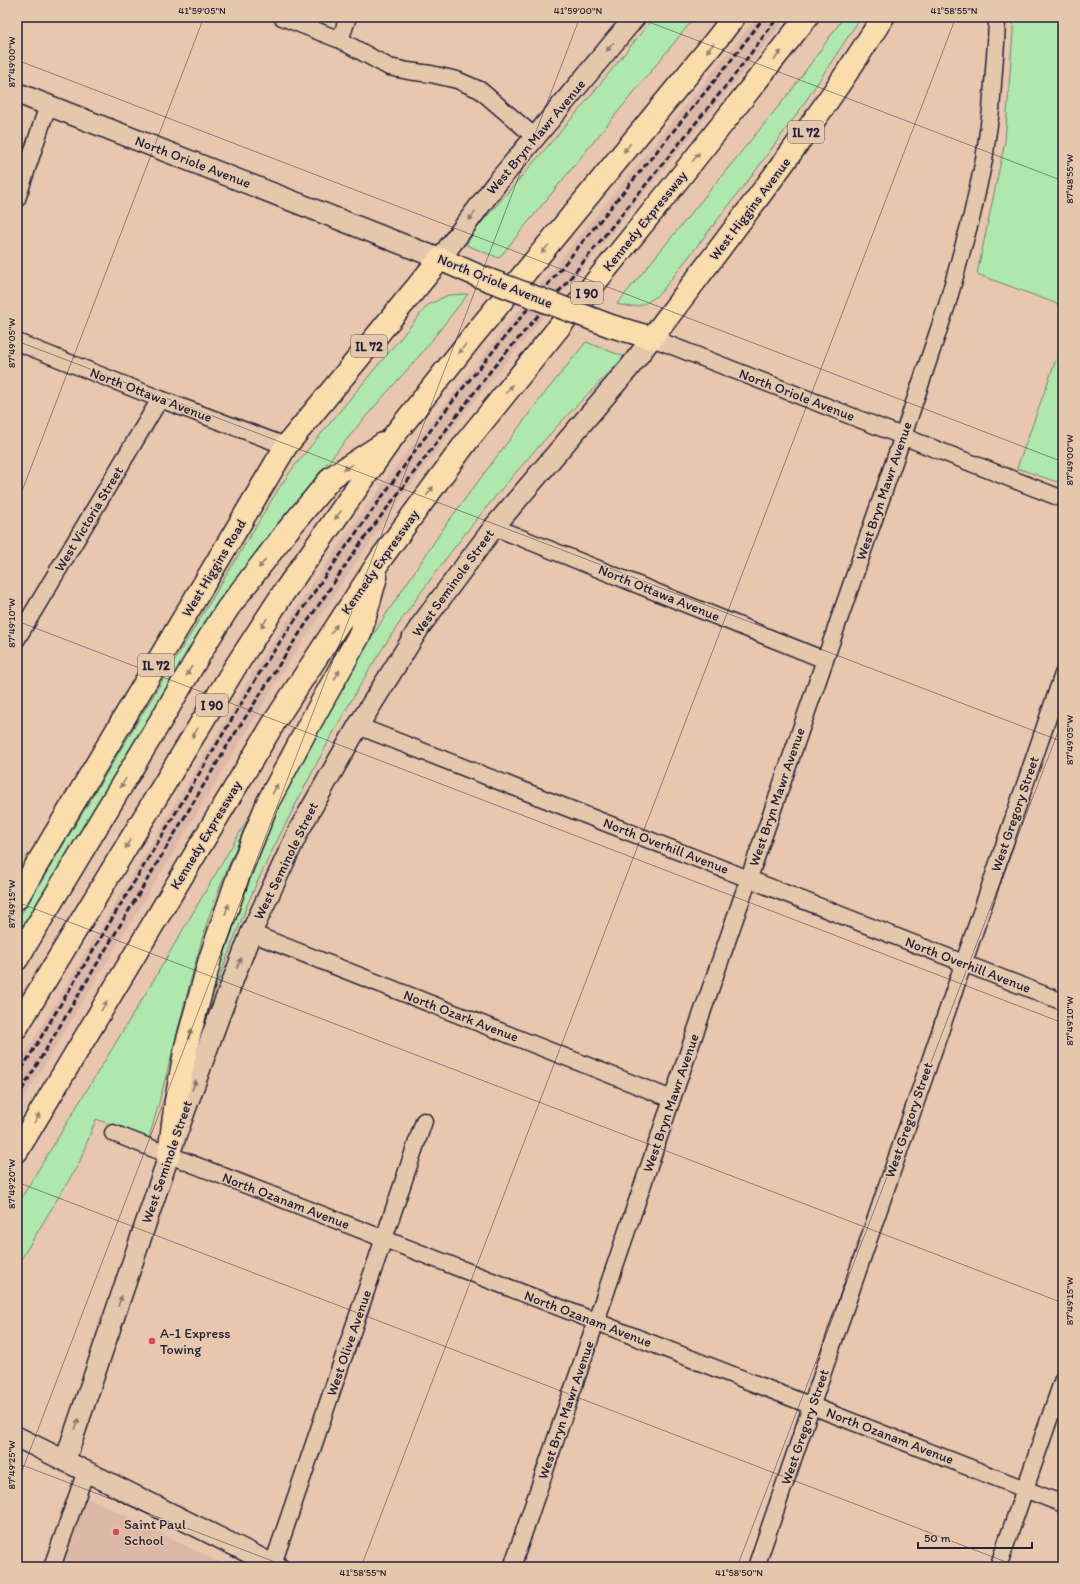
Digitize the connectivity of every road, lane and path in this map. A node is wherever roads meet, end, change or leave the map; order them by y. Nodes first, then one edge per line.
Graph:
1 (282, 17) edge
2 (348, 17) edge
3 (636, 17) edge
4 (734, 17) edge
5 (817, 17) edge
6 (883, 17) edge
7 (997, 17) edge
8 (801, 25) edge
9 (340, 40) junction
10 (17, 93) edge
11 (48, 105) junction
12 (535, 137) junction
13 (17, 199) edge
14 (440, 259) junction
15 (652, 338) junction
16 (17, 342) edge
17 (160, 399) junction
18 (903, 436) junction
19 (392, 438) junction
20 (286, 446) junction
21 (1063, 499) edge
22 (494, 527) junction
23 (382, 557) junction
24 (17, 638) edge
25 (825, 660) junction
26 (1063, 674) edge
27 (358, 726) junction
28 (749, 879) junction
29 (17, 898) edge
30 (251, 933) junction
31 (17, 959) edge
32 (963, 963) junction
33 (1063, 1002) edge
34 (17, 1027) edge
35 (672, 1099) junction
36 (424, 1121) dead end
37 (113, 1134) dead end
38 (17, 1151) edge
39 (169, 1155) junction
40 (384, 1239) junction
41 (597, 1322) junction
42 (1063, 1379) edge
43 (812, 1406) junction
44 (17, 1437) edge
45 (65, 1460) junction
46 (86, 1471) junction
47 (1026, 1489) junction
48 (1063, 1504) edge
49 (275, 1566) edge
50 (52, 1567) edge
51 (512, 1567) edge
52 (756, 1567) edge
53 (998, 1567) edge

1 - 9 street
2 - 9 street
3 -> 12 street, West Bryn Mawr Avenue
4 -> 19 main road, I 90
5 - 8 main road, Kennedy Expressway
6 - 15 main road, West Higgins Avenue / IL 72
7 - 18 street, West Bryn Mawr Avenue
23 -> 8 main road, Kennedy Expressway / I 90
9 - 12 street
10 - 11 street, North Oriole Avenue
11 - 13 street
11 - 14 street, North Oriole Avenue
12 -> 14 street, West Bryn Mawr Avenue
14 - 15 main road, North Oriole Avenue, bridge
14 - 20 main road, West Higgins Road / IL 72
15 - 18 street, North Oriole Avenue
15 - 22 street, West Seminole Street
16 - 17 street, North Ottawa Avenue
17 - 20 street, North Ottawa Avenue
17 - 24 street, West Victoria Street
18 - 21 street, North Oriole Avenue
18 - 25 street, West Bryn Mawr Avenue
19 -> 31 main road
19 -> 34 main road, I 90
20 - 29 main road, West Higgins Road / IL 72
22 - 25 street, North Ottawa Avenue
22 - 27 street, West Seminole Street
38 -> 23 main road, Kennedy Expressway / I 90
39 -> 23 main road
25 - 28 street, West Bryn Mawr Avenue
26 - 32 street, West Gregory Street
27 - 28 street, North Overhill Avenue
27 - 30 street, West Seminole Street
28 - 32 street, North Overhill Avenue
28 - 35 street, West Bryn Mawr Avenue
30 - 35 street, North Ozark Avenue
39 -> 30 street, West Seminole Street
32 - 33 street, North Overhill Avenue
32 - 43 street, West Gregory Street
35 - 41 street, West Bryn Mawr Avenue
36 - 40 street, West Olive Avenue
37 - 39 street, North Ozanam Avenue
39 - 40 street, North Ozanam Avenue
45 -> 39 street, West Seminole Street
40 - 41 street, North Ozanam Avenue
40 - 49 street, West Olive Avenue
41 - 43 street, North Ozanam Avenue
41 - 51 street, West Bryn Mawr Avenue
42 - 47 street
43 - 47 street, North Ozanam Avenue
43 - 52 street, West Gregory Street
44 - 45 street
45 - 46 street
46 - 49 street
46 - 50 street
47 - 48 street, North Ozanam Avenue
47 - 53 street

